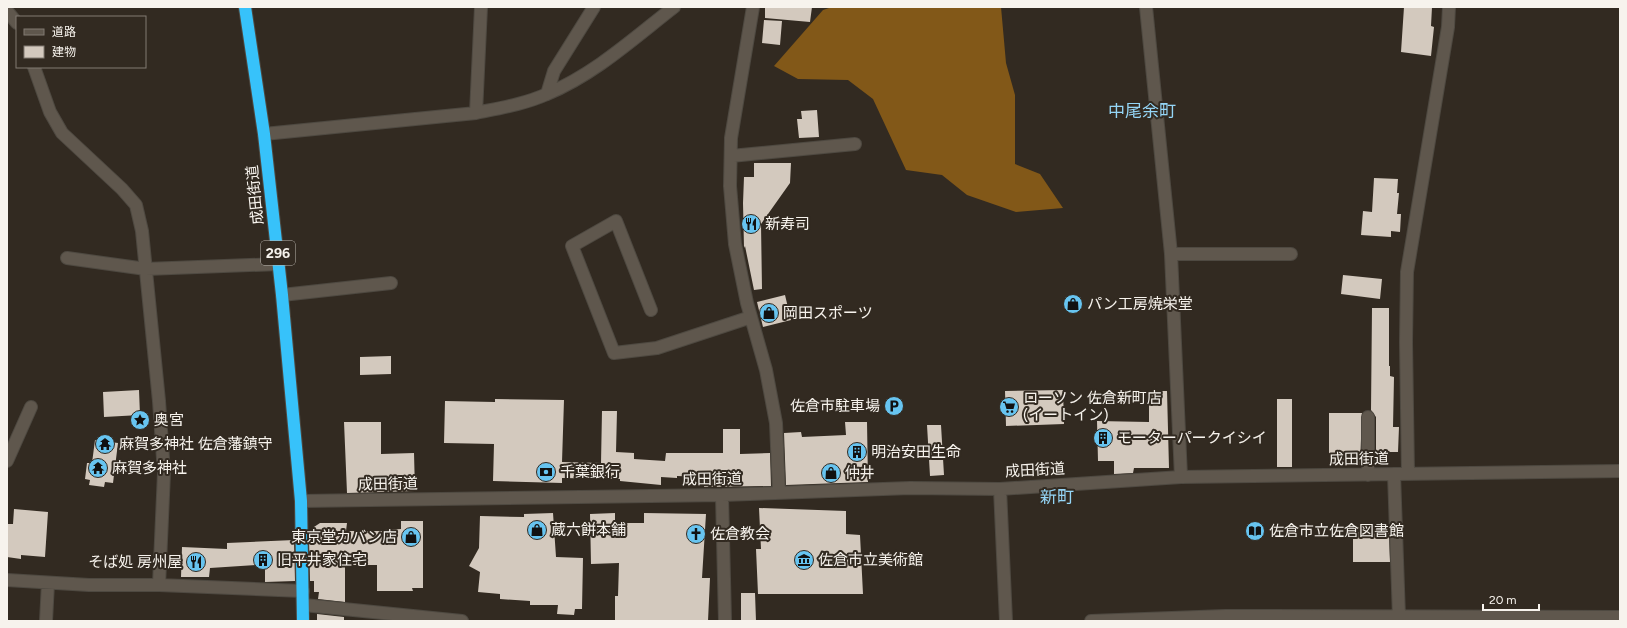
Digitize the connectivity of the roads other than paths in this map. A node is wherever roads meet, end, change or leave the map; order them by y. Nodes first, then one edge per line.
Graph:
1 (245, 7) edge
2 (481, 7) edge
3 (594, 7) edge
4 (674, 7) edge
5 (753, 7) edge
6 (1146, 7) edge
7 (1449, 7) edge
8 (7, 11) edge
9 (16, 22) edge
10 (34, 68) edge
11 (547, 94) junction
12 (476, 113) junction
13 (264, 134) junction
14 (855, 144) dead end
15 (731, 156) junction
16 (1171, 254) junction
17 (1291, 254) dead end
18 (67, 258) dead end
19 (279, 264) junction
20 (146, 269) junction
21 (391, 283) dead end
22 (282, 295) junction
23 (651, 310) dead end
24 (751, 317) junction
25 (31, 406) dead end
26 (1368, 417) dead end
27 (7, 461) edge
28 (1620, 471) edge
29 (1394, 474) junction
30 (1408, 474) junction
31 (1368, 475) junction
32 (1181, 477) junction
33 (1000, 488) junction
34 (779, 493) junction
35 (722, 495) junction
36 (301, 501) junction
37 (7, 580) edge
38 (48, 583) junction
39 (159, 585) junction
40 (303, 591) junction
41 (304, 605) junction
42 (1399, 617) junction
43 (1620, 618) edge
44 (1121, 620) edge
45 (46, 621) edge
46 (303, 621) edge
47 (462, 621) edge
48 (725, 621) edge
49 (1006, 621) edge
50 (1091, 621) edge

1 - 13 highway, 成田街道 / 296
2 - 12 street
3 - 11 street
4 - 11 street
5 - 15 street
6 - 16 street
7 - 30 street
8 - 9 street
10 - 20 street
11 - 12 street
12 - 13 street
13 - 19 highway, 成田街道 / 296
14 - 15 street
15 - 24 street
16 - 17 street
16 - 32 street
18 - 20 street
19 - 20 street
19 - 22 highway, 成田街道 / 296
20 - 39 street
21 - 22 street
22 - 36 highway, 成田街道 / 296
23 - 24 street
24 - 34 street
25 - 27 street
26 - 31 street
28 - 30 street, 成田街道
29 - 30 street, 成田街道
29 - 31 street, 成田街道
29 - 42 street
31 - 32 street, 成田街道
32 - 33 street, 成田街道
33 - 34 street, 成田街道
33 - 49 street
34 - 35 street, 成田街道
35 - 36 street, 成田街道
35 - 48 street
36 - 40 highway, 296
37 - 38 street
38 - 39 street
38 - 45 street
39 - 40 street
40 - 41 highway, 296
41 - 46 highway, 296
41 - 47 street
42 - 43 street
42 - 44 street
44 - 50 street

